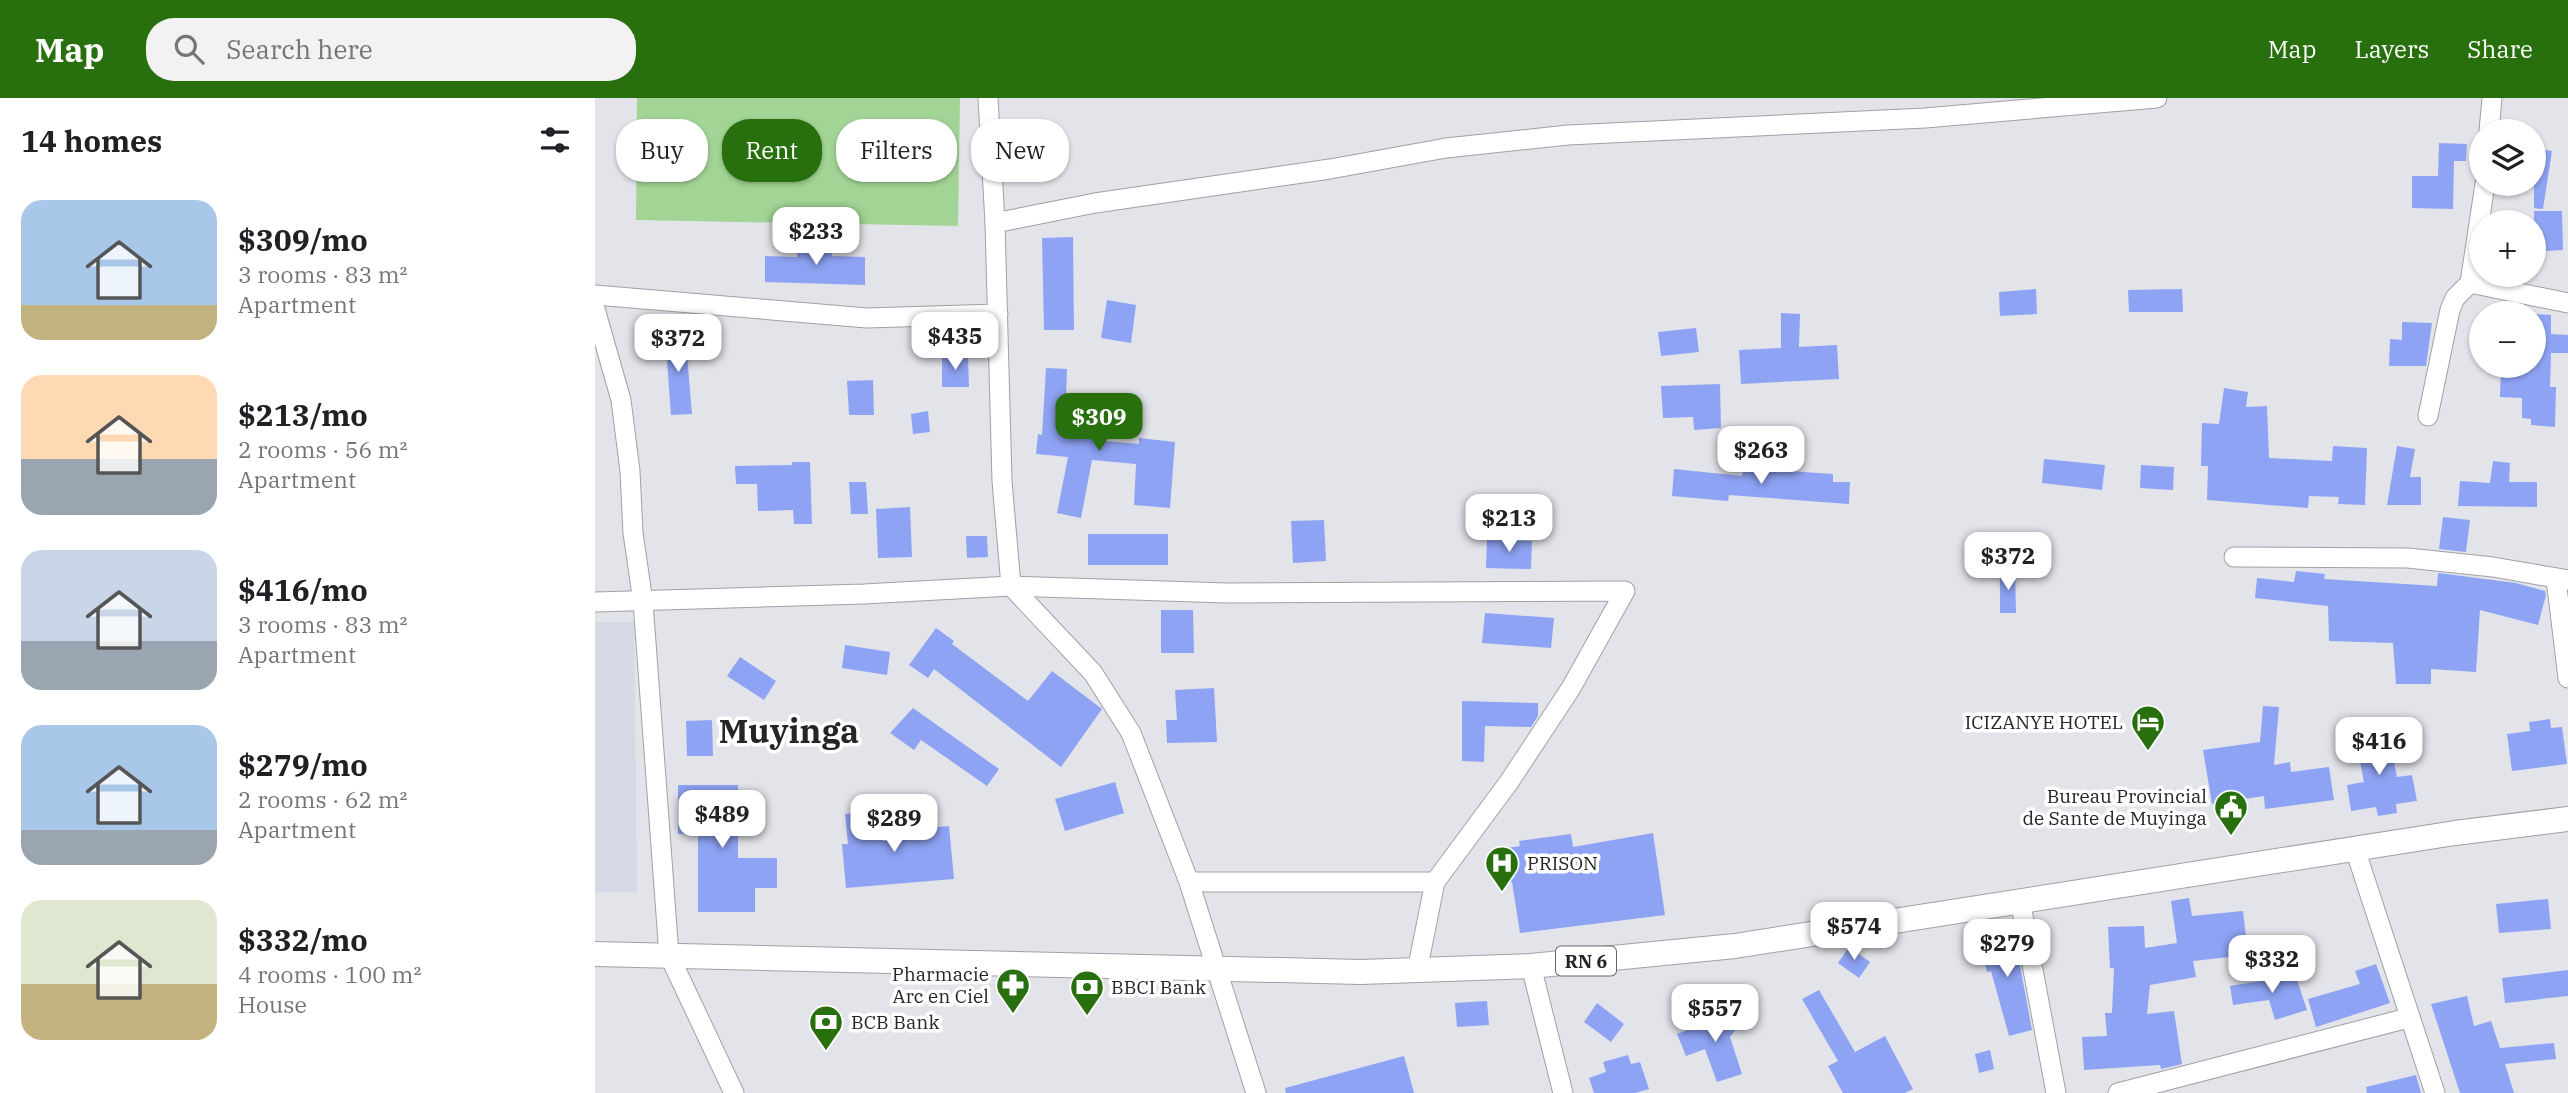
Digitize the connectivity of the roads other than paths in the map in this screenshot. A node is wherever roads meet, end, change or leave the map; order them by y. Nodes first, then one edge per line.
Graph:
1 (988, 98) edge
2 (2157, 98) edge
3 (2492, 98) edge
4 (2490, 119) edge
5 (995, 223) junction
6 (2469, 284) edge
7 (2490, 287) edge
8 (595, 295) edge
9 (2568, 303) edge
10 (595, 309) edge
11 (998, 314) junction
12 (2428, 416) dead end
13 (2234, 557) dead end
14 (2562, 580) edge
15 (1011, 586) junction
16 (595, 602) edge
17 (643, 602) junction
18 (2568, 678) edge
19 (2568, 819) edge
20 (2355, 849) junction
21 (1189, 882) junction
22 (1435, 882) junction
23 (2020, 900) junction
24 (595, 954) edge
25 (669, 955) junction
26 (1531, 967) junction
27 (1215, 969) junction
28 (1417, 971) junction
29 (2408, 1018) junction
30 (734, 1093) edge
31 (1256, 1093) edge
32 (1563, 1093) edge
33 (2056, 1093) edge
34 (2119, 1093) edge
35 (2435, 1093) edge

1 - 5 street
2 - 5 street
3 - 4 street
5 - 11 street
6 - 12 street
7 - 9 street
8 - 11 street
10 - 17 street
11 - 15 street
13 - 14 street
14 - 18 street
15 - 17 street
15 - 21 street
15 - 22 street
16 - 17 street
17 - 25 street
19 - 20 main road, RN 6
20 - 23 main road, RN 6
20 - 29 street
21 - 22 street
21 - 27 street
22 - 28 street
23 - 26 main road, RN 6
23 - 33 street
24 - 25 main road, RN 6
25 - 27 main road, RN 6
25 - 30 street
26 - 28 main road, RN 6
26 - 32 street
27 - 28 main road, RN 6
27 - 31 street
29 - 34 street
29 - 35 street

